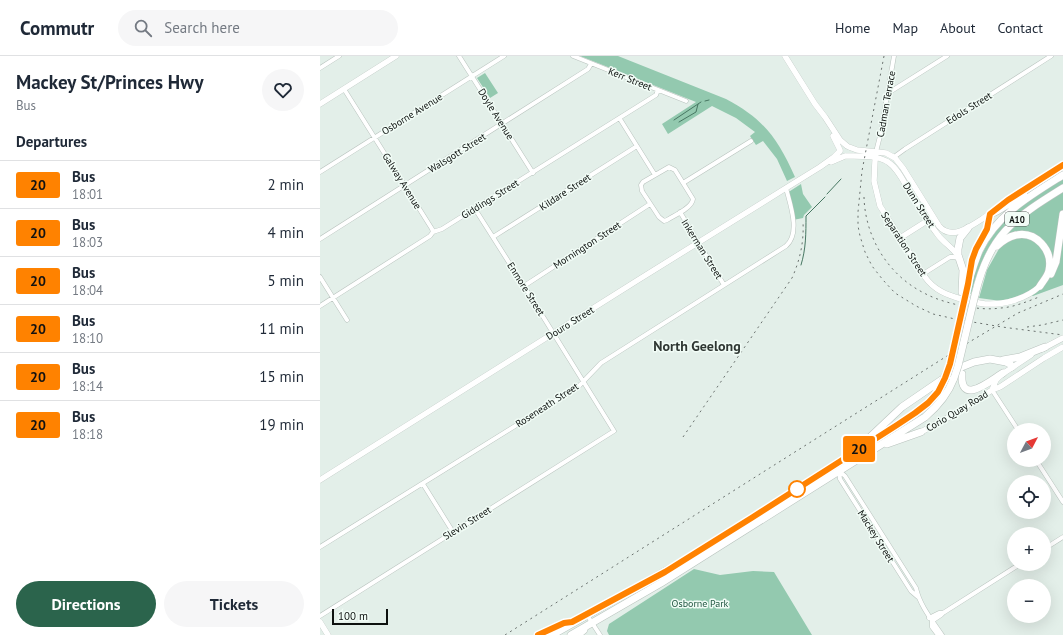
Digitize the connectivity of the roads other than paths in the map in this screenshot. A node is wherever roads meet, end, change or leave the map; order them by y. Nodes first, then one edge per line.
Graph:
1 (339, 56) edge
2 (396, 56) edge
3 (459, 56) edge
4 (504, 56) edge
5 (573, 56) edge
6 (784, 56) edge
7 (894, 56) edge
8 (947, 56) edge
9 (1051, 56) edge
10 (591, 64) junction
11 (320, 68) edge
12 (472, 76) junction
13 (344, 89) junction
14 (889, 89) junction
15 (658, 90) junction
16 (686, 101) dead end
17 (320, 104) edge
18 (815, 104) junction
19 (620, 118) junction
20 (502, 124) junction
21 (374, 138) junction
22 (751, 141) dead end
23 (637, 146) junction
24 (848, 147) junction
25 (840, 150) junction
26 (876, 155) junction
27 (846, 156) junction
28 (894, 157) junction
29 (890, 163) junction
30 (1063, 166) edge
31 (820, 167) junction
32 (320, 172) edge
33 (533, 173) junction
34 (655, 175) junction
35 (1063, 175) edge
36 (683, 183) junction
37 (405, 186) junction
38 (1046, 186) junction
39 (786, 188) junction
40 (1063, 188) edge
41 (650, 204) junction
42 (475, 209) junction
43 (680, 212) junction
44 (990, 214) junction
45 (1063, 214) edge
46 (934, 217) junction
47 (928, 220) junction
48 (968, 228) junction
49 (433, 232) junction
50 (493, 238) junction
51 (900, 238) junction
52 (320, 239) edge
53 (698, 242) junction
54 (959, 258) junction
55 (984, 263) junction
56 (922, 274) junction
57 (320, 277) edge
58 (968, 284) junction
59 (724, 285) junction
60 (524, 286) junction
61 (1040, 286) junction
62 (964, 292) junction
63 (333, 298) junction
64 (320, 306) edge
65 (347, 320) dead end
66 (554, 333) junction
67 (965, 336) junction
68 (1061, 339) edge
69 (1045, 347) junction
70 (1063, 347) edge
71 (999, 360) junction
72 (1012, 367) junction
73 (1003, 373) junction
74 (1018, 375) junction
75 (583, 382) junction
76 (992, 390) junction
77 (1013, 423) edge
78 (614, 431) joint
79 (921, 432) joint
80 (874, 449) junction
81 (848, 456) junction
82 (835, 464) junction
83 (1040, 467) edge
84 (839, 471) junction
85 (320, 480) edge
86 (423, 484) junction
87 (861, 501) junction
88 (1063, 502) edge
89 (856, 504) junction
90 (453, 532) junction
91 (1063, 537) edge
92 (1051, 545) edge
93 (320, 547) edge
94 (1009, 571) edge
95 (918, 597) junction
96 (587, 615) junction
97 (320, 616) edge
98 (931, 620) junction
99 (320, 622) edge
100 (589, 625) junction
101 (328, 635) edge
102 (552, 635) edge
103 (571, 635) edge
104 (580, 635) edge
105 (600, 635) edge
106 (938, 635) edge
107 (942, 635) edge

1 - 11 street
2 - 13 main road
3 - 12 street, Doyle Avenue
4 - 12 street, Osborne Avenue
5 - 10 street, Kerr Street
6 - 18 main road
7 - 14 street, Cadman Terrace
8 - 14 street
9 - 28 street, Edols Street
10 - 15 street, Kerr Street
10 - 20 street, Walsgott Street
12 - 20 street, Doyle Avenue
12 - 21 street, Osborne Avenue
13 - 17 main road
13 - 21 street, Galway Avenue
14 - 26 street, Cadman Terrace
15 - 16 street, Kerr Street
15 - 19 street, Giddings Street
18 - 24 main road
18 - 25 main road
19 - 23 street
19 - 33 street, Giddings Street
20 - 33 street, Doyle Avenue
20 - 37 street, Walsgott Street
21 - 32 street, Osborne Avenue
21 - 37 street, Galway Avenue
22 - 36 street
23 - 34 street
23 - 50 street, Kildare Street
24 - 25 main road
24 - 26 main road
24 - 27 main road
25 - 27 main road
25 - 31 main road, Douro Street
26 - 27 main road
26 - 28 main road
26 - 29 main road
26 - 51 main road, Separation Street
27 - 31 main road, Douro Street
28 - 29 main road, Edols Street
28 - 46 main road, Dunn Street
29 - 47 main road, Dunn Street
30 - 44 street
31 - 39 main road, Douro Street
33 - 42 street, Giddings Street
34 - 36 street
34 - 41 street
35 - 38 highway, A10
36 - 43 street
37 - 49 street, Galway Avenue
37 - 52 street, Walsgott Street
38 - 44 highway
38 - 58 highway, A10
39 - 53 main road, Douro Street
39 - 59 street, Roseneath Street
40 - 55 highway, A10
41 - 43 street
41 - 60 street, Mornington Street
42 - 49 street, Giddings Street
42 - 50 street, Enmore Street
43 - 53 street, Inkerman Street
44 - 48 main road
44 - 58 highway
45 - 61 highway
46 - 47 main road
46 - 48 main road, Dunn Street
47 - 51 main road
47 - 54 main road, Dunn Street
48 - 54 highway
49 - 63 street, Giddings Street
50 - 60 street, Enmore Street
51 - 56 main road, Separation Street
53 - 59 street, Inkerman Street
53 - 66 main road, Douro Street
54 - 56 street
54 - 62 highway
55 - 61 highway
55 - 67 highway, A10, bridge
56 - 61 main road, Separation Street
57 - 63 street
58 - 62 highway, A10
59 - 75 street, Roseneath Street
60 - 66 street, Enmore Street
62 - 81 highway, bridge
63 - 64 street, Giddings Street
63 - 65 street
66 - 75 street, Enmore Street
66 - 85 main road, Douro Street
67 - 73 highway, bridge
67 - 80 highway, A10, bridge
68 - 69 main road, Corio Quay Road
69 - 71 highway
69 - 72 main road, Corio Quay Road
70 - 74 main road, Corio Quay Road
71 - 72 highway
71 - 81 highway
72 - 73 main road, Corio Quay Road
72 - 74 main road
73 - 76 main road, Corio Quay Road
74 - 76 main road, Corio Quay Road
75 - 78 street, Enmore Street
75 - 86 street, Roseneath Street
76 - 77 street
76 - 79 main road, Corio Quay Road
78 - 90 street, Slevin Street
79 - 80 highway
80 - 84 highway, A10
81 - 82 highway
82 - 84 highway, Mackey Street
82 - 96 highway
83 - 88 street
84 - 87 street, Mackey Street
84 - 89 street, Mackey Street
84 - 100 highway, A10
86 - 90 street
86 - 93 street, Roseneath Street
87 - 89 street
87 - 95 street, Mackey Street
89 - 95 street, Mackey Street
90 - 97 street, Slevin Street
91 - 92 street
94 - 98 street
95 - 98 street, Mackey Street
96 - 100 street
96 - 102 highway
98 - 106 street, Mackey Street
98 - 107 street, Mackey Street
99 - 101 main road
100 - 103 highway, A10
100 - 104 street
100 - 105 street

